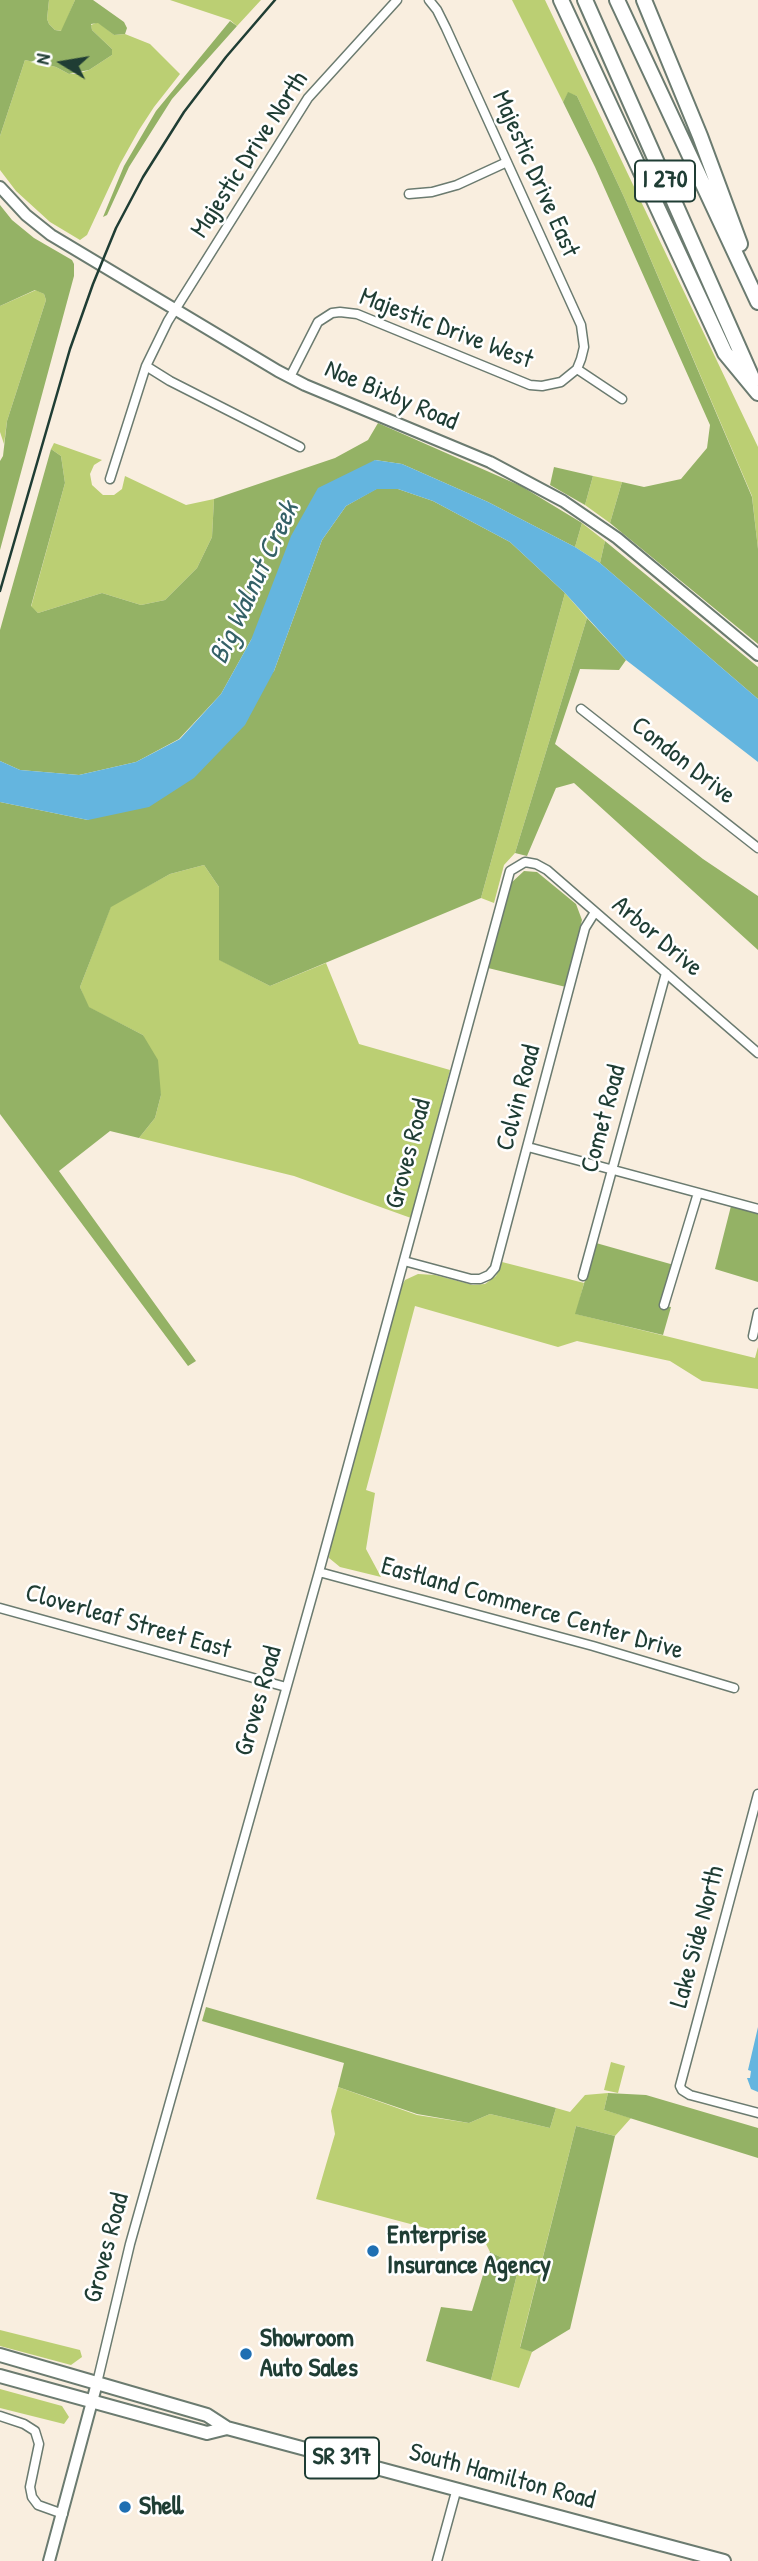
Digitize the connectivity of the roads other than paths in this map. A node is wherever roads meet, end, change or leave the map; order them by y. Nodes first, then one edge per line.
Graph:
1 (397, 0) edge
2 (429, 0) edge
3 (561, 0) edge
4 (585, 0) edge
5 (617, 0) edge
6 (644, 0) edge
7 (507, 162) junction
8 (0, 187) edge
9 (409, 194) dead end
10 (758, 291) edge
11 (758, 302) edge
12 (175, 310) junction
13 (146, 366) junction
14 (577, 369) junction
15 (289, 377) junction
16 (758, 392) edge
17 (622, 399) dead end
18 (300, 447) dead end
19 (110, 479) dead end
20 (758, 655) edge
21 (581, 709) dead end
22 (758, 848) edge
23 (525, 862) joint
24 (595, 912) junction
25 (666, 973) junction
26 (758, 1053) edge
27 (528, 1147) junction
28 (612, 1169) junction
29 (698, 1193) junction
30 (758, 1209) edge
31 (404, 1261) junction
32 (583, 1276) dead end
33 (664, 1305) dead end
34 (758, 1313) edge
35 (753, 1336) dead end
36 (319, 1572) junction
37 (0, 1608) edge
38 (286, 1687) junction
39 (734, 1688) dead end
40 (758, 1794) edge
41 (758, 2113) edge
42 (0, 2355) edge
43 (0, 2376) edge
44 (97, 2383) junction
45 (92, 2401) junction
46 (0, 2416) edge
47 (227, 2428) junction
48 (457, 2488) junction
49 (62, 2514) junction
50 (49, 2561) edge
51 (437, 2561) edge
52 (724, 2561) edge

1 - 12 street, Majestic Drive North
2 - 7 street, Majestic Drive East
3 - 16 highway
4 - 16 highway, I 270
5 - 11 highway, I 270
6 - 10 highway
7 - 9 street
7 - 14 street, Majestic Drive East
8 - 12 street, Noe Bixby Road
12 - 13 street, Majestic Drive North
12 - 15 street, Noe Bixby Road
13 - 18 street
13 - 19 street, Majestic Drive North
14 - 15 street, Majestic Drive West
14 - 17 street
15 - 20 street, Noe Bixby Road
21 - 22 street, Condon Drive
23 - 24 street, Arbor Drive
23 - 31 street, Groves Road
24 - 25 street, Arbor Drive
24 - 27 street, Colvin Road
25 - 26 street, Arbor Drive
25 - 28 street, Comet Road
27 - 28 street
27 - 31 street, Colvin Road
28 - 29 street
28 - 32 street, Comet Road
29 - 30 street
29 - 33 street
31 - 36 street, Groves Road
34 - 35 street
36 - 38 street, Groves Road
36 - 39 street, Eastland Commerce Center Drive
37 - 38 street, Cloverleaf Street East
38 - 44 street, Groves Road
40 - 41 street, Lake Side North
42 - 44 main road, South Hamilton Road / SR 317
43 - 45 main road, South Hamilton Road / SR 317
44 - 45 street, Groves Road
44 - 47 main road, South Hamilton Road / SR 317
45 - 47 main road, South Hamilton Road / SR 317
45 - 49 street, Groves Road
46 - 49 street
47 - 48 main road, South Hamilton Road / SR 317
48 - 51 street
48 - 52 main road, South Hamilton Road / SR 317
49 - 50 street, Groves Road

